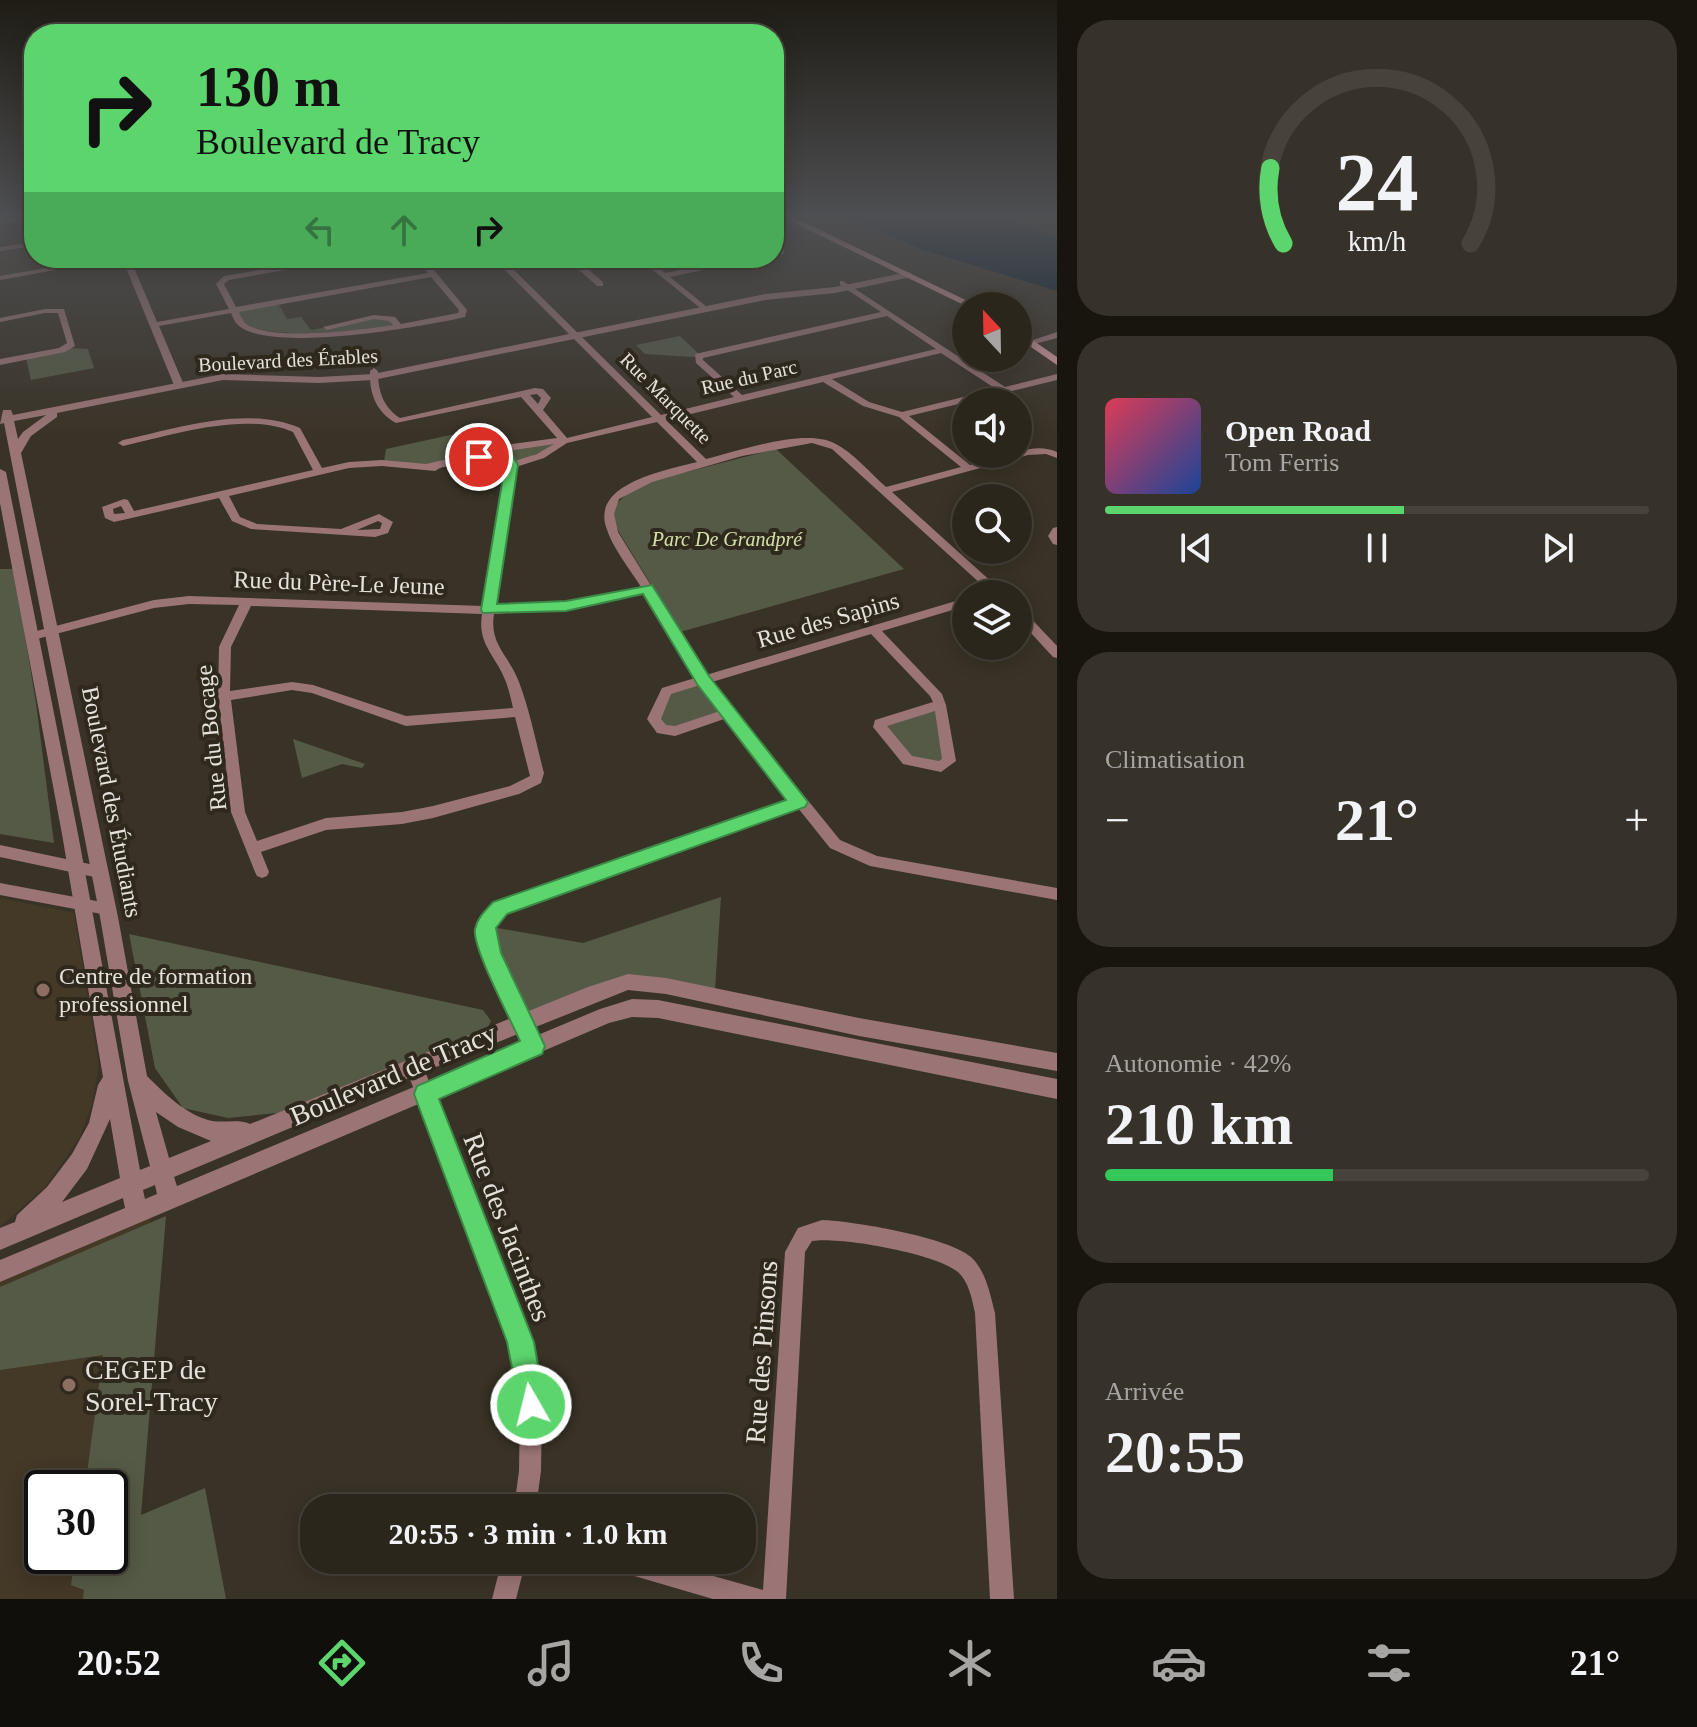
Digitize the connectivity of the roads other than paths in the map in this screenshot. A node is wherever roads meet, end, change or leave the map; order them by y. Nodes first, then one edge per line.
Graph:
1 (140, 292) edge
2 (223, 292) edge
3 (336, 292) edge
4 (447, 292) edge
5 (532, 292) edge
6 (683, 292) edge
7 (802, 292) edge
8 (856, 292) edge
9 (701, 307) junction
10 (234, 310) junction
11 (888, 313) junction
12 (0, 320) edge
13 (153, 325) junction
14 (574, 332) junction
15 (1057, 335) edge
16 (1032, 342) edge
17 (1032, 343) edge
18 (942, 350) junction
19 (0, 362) edge
20 (1057, 362) edge
21 (373, 374) junction
22 (1057, 377) edge
23 (823, 378) junction
24 (177, 382) junction
25 (1000, 388) edge
26 (1011, 388) edge
27 (523, 393) junction
28 (739, 397) junction
29 (952, 403) edge
30 (75, 406) junction
31 (538, 411) junction
32 (902, 415) junction
33 (4, 417) edge
34 (659, 417) junction
35 (565, 441) junction
36 (123, 443) dead end
37 (502, 449) junction
38 (16, 452) junction
39 (1057, 455) edge
40 (705, 464) junction
41 (511, 465) junction
42 (426, 467) junction
43 (969, 469) junction
44 (318, 471) junction
45 (0, 472) edge
46 (884, 491) junction
47 (222, 493) junction
48 (131, 515) dead end
49 (1057, 530) edge
50 (342, 532) dead end
51 (1057, 542) edge
52 (982, 580) edge
53 (647, 589) junction
54 (247, 601) junction
55 (952, 606) edge
56 (488, 610) junction
57 (1032, 627) edge
58 (873, 629) junction
59 (51, 631) junction
60 (33, 636) junction
61 (1057, 654) edge
62 (703, 680) junction
63 (224, 696) junction
64 (940, 705) junction
65 (520, 712) junction
66 (728, 713) junction
67 (799, 802) junction
68 (255, 848) junction
69 (0, 851) edge
70 (75, 867) junction
71 (99, 872) junction
72 (262, 872) dead end
73 (0, 889) edge
74 (1057, 894) edge
75 (82, 905) junction
76 (107, 909) junction
77 (522, 1022) junction
78 (836, 1022) junction
79 (835, 1044) junction
80 (534, 1046) junction
81 (1057, 1062) edge
82 (414, 1066) junction
83 (110, 1067) junction
84 (138, 1081) junction
85 (1057, 1089) edge
86 (425, 1094) junction
87 (271, 1124) junction
88 (163, 1170) junction
89 (131, 1183) junction
90 (170, 1201) junction
91 (137, 1215) junction
92 (7, 1236) edge
93 (0, 1271) edge
94 (527, 1494) edge
95 (510, 1574) edge
96 (665, 1574) edge
97 (504, 1599) edge
98 (755, 1599) edge
99 (774, 1599) edge
100 (1002, 1599) edge

1 - 13 street
2 - 10 street
3 - 10 street
4 - 10 street
5 - 14 street, Rue Marquette
6 - 9 street
7 - 9 street, Boulevard des Érables
8 - 11 street
9 - 14 street, Boulevard des Érables
10 - 13 street
11 - 18 street
11 - 28 street
12 - 19 street
13 - 24 street
14 - 21 street, Boulevard des Érables
14 - 34 street, Rue Marquette
15 - 16 street
17 - 20 main road
18 - 23 street, Rue du Parc
18 - 25 street
21 - 24 street, Boulevard des Érables
21 - 27 street
22 - 26 street
23 - 28 street, Rue du Parc
23 - 32 street
24 - 30 street, Boulevard des Érables
24 - 33 street, Boulevard des Érables
27 - 31 street
27 - 31 street
28 - 34 street, Rue du Parc
29 - 32 street
30 - 33 street, Boulevard des Érables
30 - 38 street
31 - 35 street
32 - 43 street
33 - 38 street, Boulevard des Étudiants
34 - 35 street, Rue du Parc
34 - 40 street, Rue Marquette
35 - 37 street, Rue du Parc
35 - 41 street, Rue du Parc
36 - 44 street
37 - 41 street
37 - 42 street, Rue du Parc
38 - 59 street, Boulevard des Étudiants
39 - 43 street
40 - 46 street
40 - 53 street
41 - 42 street, Rue du Parc
41 - 56 street
42 - 44 street, Rue du Parc
43 - 46 street
44 - 47 street, Rue du Parc
45 - 60 street, Boulevard des Étudiants
46 - 52 street
47 - 48 street, Rue du Parc
47 - 50 street
49 - 51 street
53 - 56 street, Rue du Père-Le Jeune
53 - 62 street
54 - 56 street, Rue du Père-Le Jeune
54 - 59 street, Rue du Père-Le Jeune
54 - 63 street, Rue du Bocage
55 - 58 street, Rue des Sapins
56 - 65 street
57 - 61 street
58 - 62 street, Rue des Sapins
58 - 64 street
59 - 60 street, Rue du Père-Le Jeune
59 - 71 street, Boulevard des Étudiants
60 - 70 street, Boulevard des Étudiants
62 - 66 street
62 - 66 street, Rue des Sapins
63 - 65 street
63 - 68 street, Rue du Bocage
64 - 64 street
65 - 68 street
66 - 67 street
67 - 74 street
67 - 77 street
68 - 72 street, Rue du Bocage
69 - 70 street
70 - 71 street
70 - 75 street, Boulevard des Étudiants
71 - 76 street, Boulevard des Étudiants
73 - 75 street
75 - 76 street
75 - 83 street, Boulevard des Étudiants
76 - 84 street, Boulevard des Étudiants
77 - 78 street, Boulevard de Tracy
77 - 80 street
77 - 82 street, Boulevard de Tracy
78 - 79 street
78 - 81 street, Boulevard de Tracy
79 - 80 street, Boulevard de Tracy
79 - 85 street, Boulevard de Tracy
80 - 86 street, Boulevard de Tracy
82 - 86 street, Rue des Jacinthes
82 - 87 street, Boulevard de Tracy
83 - 89 street, Boulevard des Étudiants
83 - 92 street
84 - 87 street
84 - 88 street, Boulevard des Étudiants
86 - 90 street, Boulevard de Tracy
86 - 94 street, Rue des Jacinthes
87 - 88 street, Boulevard de Tracy
88 - 89 street, Boulevard de Tracy
88 - 90 street, Boulevard des Étudiants
89 - 91 street, Boulevard des Étudiants
89 - 92 street, Boulevard de Tracy
90 - 91 street, Boulevard de Tracy
91 - 93 street, Boulevard de Tracy
95 - 97 street
96 - 98 street
99 - 100 street, Rue des Pinsons

